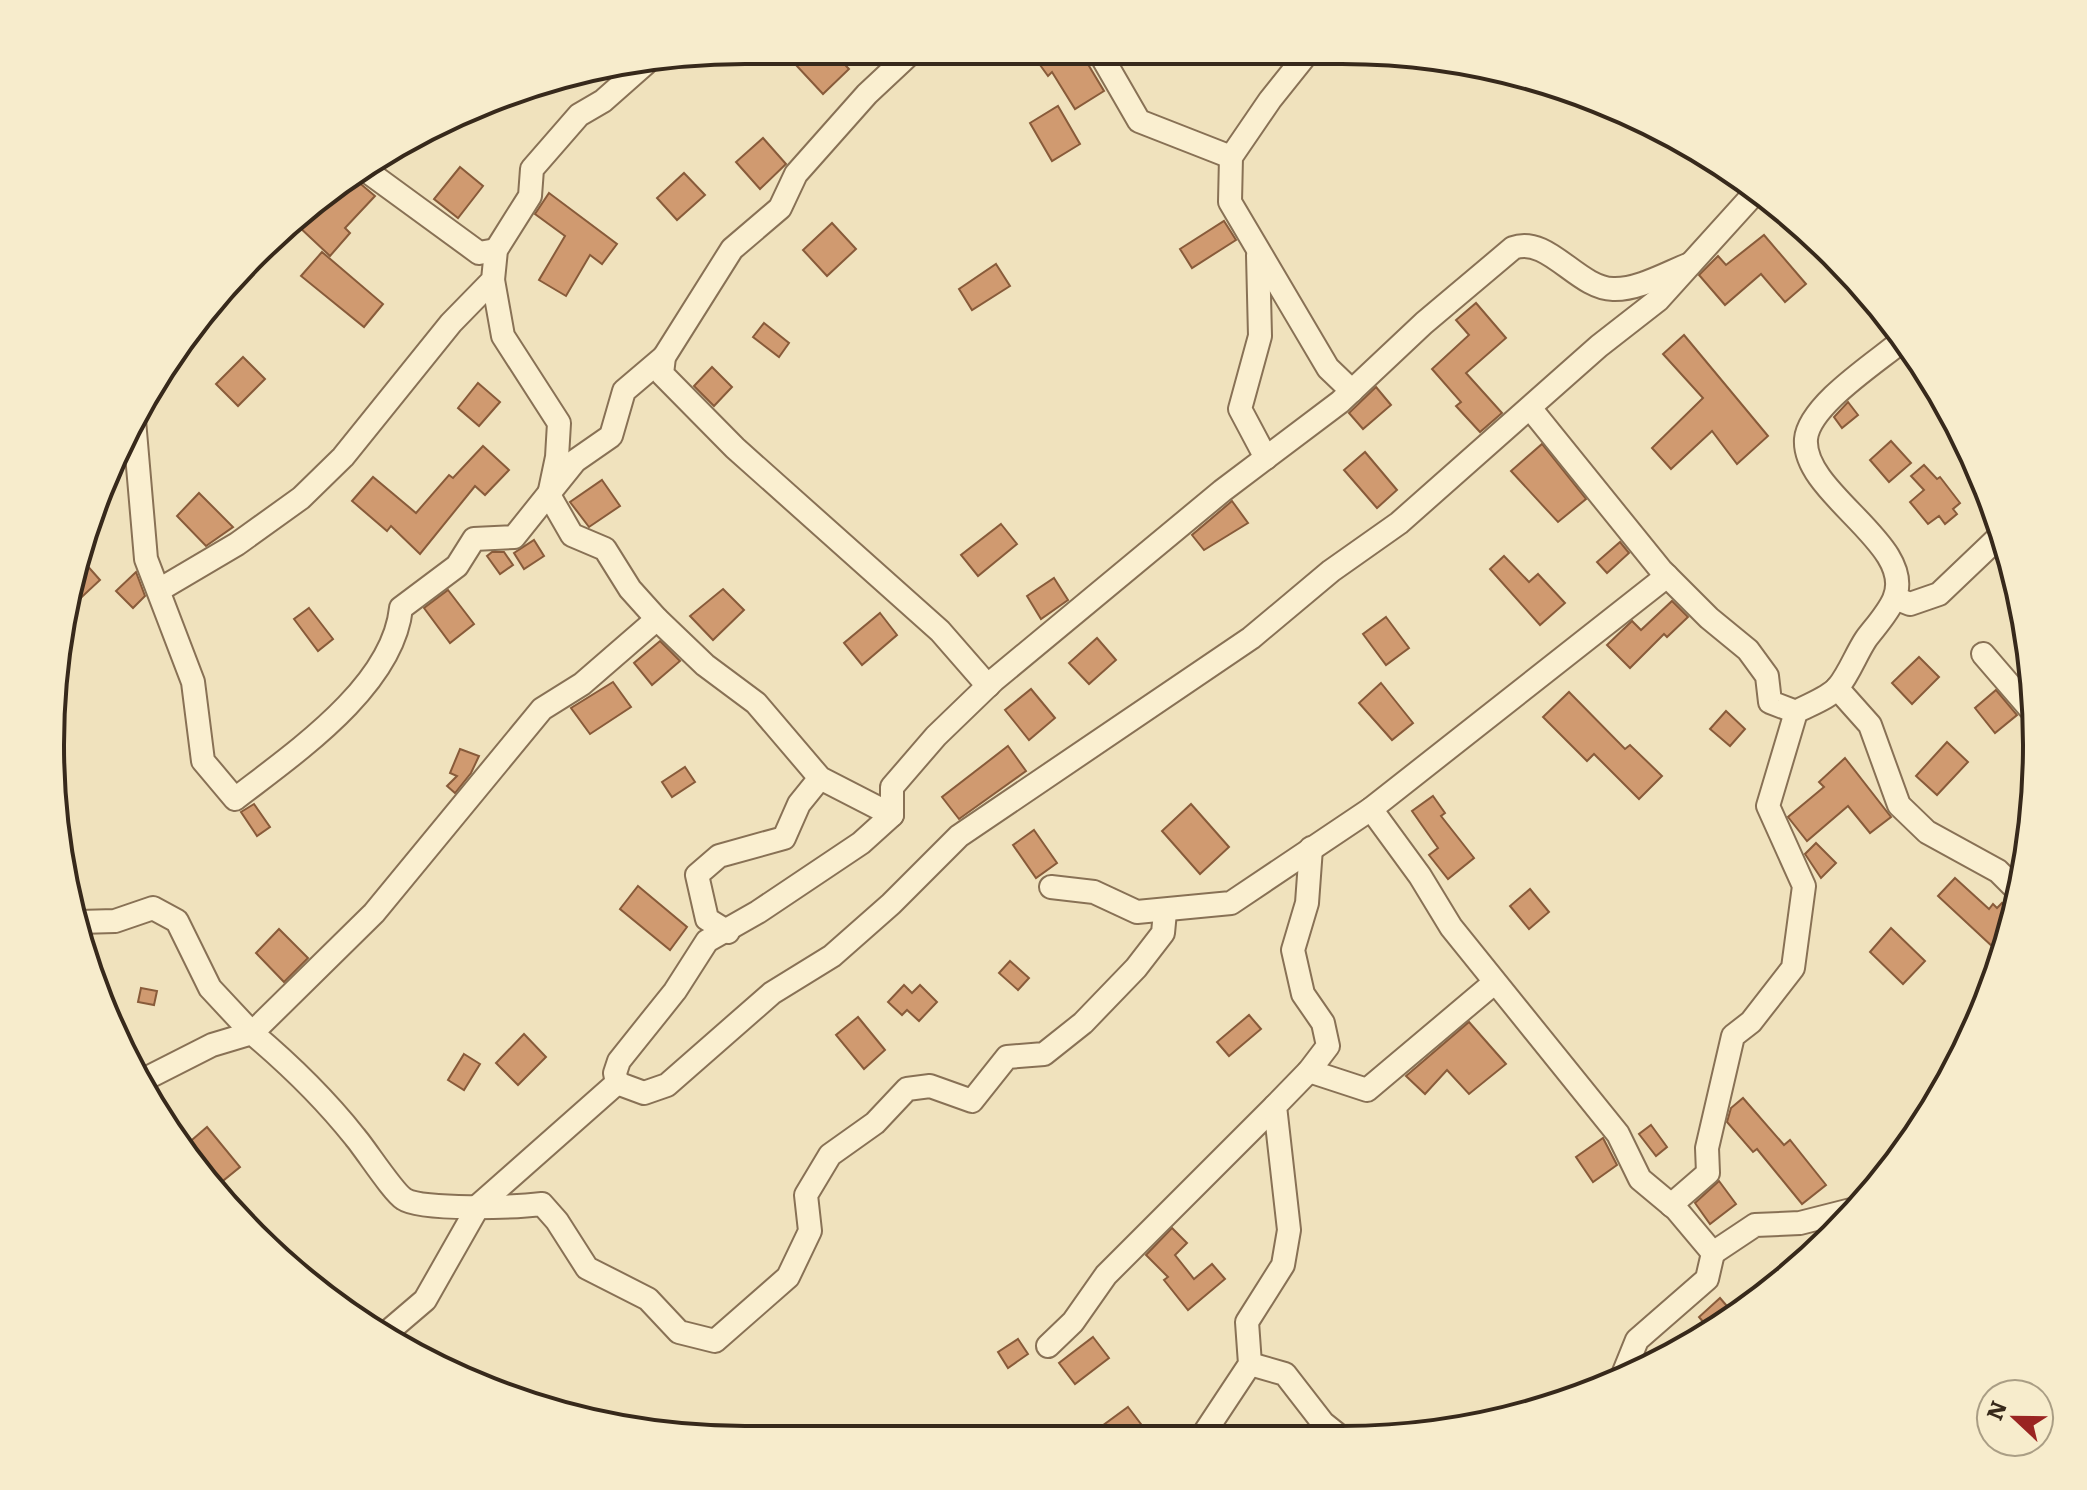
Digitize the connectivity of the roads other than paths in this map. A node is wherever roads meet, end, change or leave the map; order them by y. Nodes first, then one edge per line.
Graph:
1 (899, 64) edge
2 (1106, 64) edge
3 (1299, 64) edge
4 (634, 73) edge
5 (1231, 157) junction
6 (373, 175) edge
7 (1749, 199) edge
8 (496, 250) junction
9 (1258, 250) junction
10 (1691, 264) junction
11 (493, 280) junction
12 (1894, 347) edge
13 (664, 357) junction
14 (1352, 391) junction
15 (1530, 408) junction
16 (136, 441) edge
17 (1266, 458) junction
18 (549, 495) junction
19 (1992, 543) edge
20 (1667, 576) junction
21 (159, 590) junction
22 (1895, 598) junction
23 (657, 619) junction
24 (1983, 654) dead end
25 (988, 686) junction
26 (1837, 688) junction
27 (2022, 699) edge
28 (1796, 712) junction
29 (820, 778) junction
30 (1371, 809) junction
31 (892, 815) junction
32 (1311, 848) junction
33 (2009, 882) edge
34 (1051, 887) dead end
35 (1165, 912) junction
36 (87, 922) edge
37 (728, 932) junction
38 (1494, 983) junction
39 (252, 1033) junction
40 (1309, 1071) junction
41 (150, 1076) edge
42 (617, 1083) junction
43 (1275, 1106) junction
44 (479, 1205) junction
45 (1671, 1205) junction
46 (1836, 1214) edge
47 (1713, 1253) junction
48 (393, 1328) edge
49 (1048, 1346) dead end
50 (1628, 1363) edge
51 (1250, 1364) junction
52 (1209, 1426) edge
53 (1327, 1426) edge

1 - 13 street
2 - 5 street
3 - 5 street
4 - 8 street
5 - 9 street
6 - 8 street
7 - 10 street
8 - 11 street
9 - 14 street
9 - 17 street
10 - 14 street
10 - 15 street
11 - 18 street
11 - 21 street
12 - 22 street
13 - 18 street
13 - 25 street
14 - 17 street
15 - 20 street
15 - 42 street
16 - 21 street
17 - 25 street
18 - 21 street
18 - 23 street
19 - 22 street
20 - 28 street
20 - 30 street
22 - 26 street
23 - 29 street
23 - 39 street
24 - 27 street
25 - 31 street
26 - 28 street
26 - 33 street
28 - 45 street
29 - 31 street
29 - 37 street
30 - 32 street
30 - 38 street
31 - 37 street
32 - 35 street
32 - 40 street
34 - 35 street
35 - 44 street
36 - 39 street
37 - 42 street
38 - 40 street
38 - 45 street
39 - 41 street
39 - 44 street
40 - 43 street
42 - 44 street
43 - 49 street
43 - 51 street
44 - 48 street
45 - 47 street
46 - 47 street
47 - 50 street
51 - 52 street
51 - 53 street

